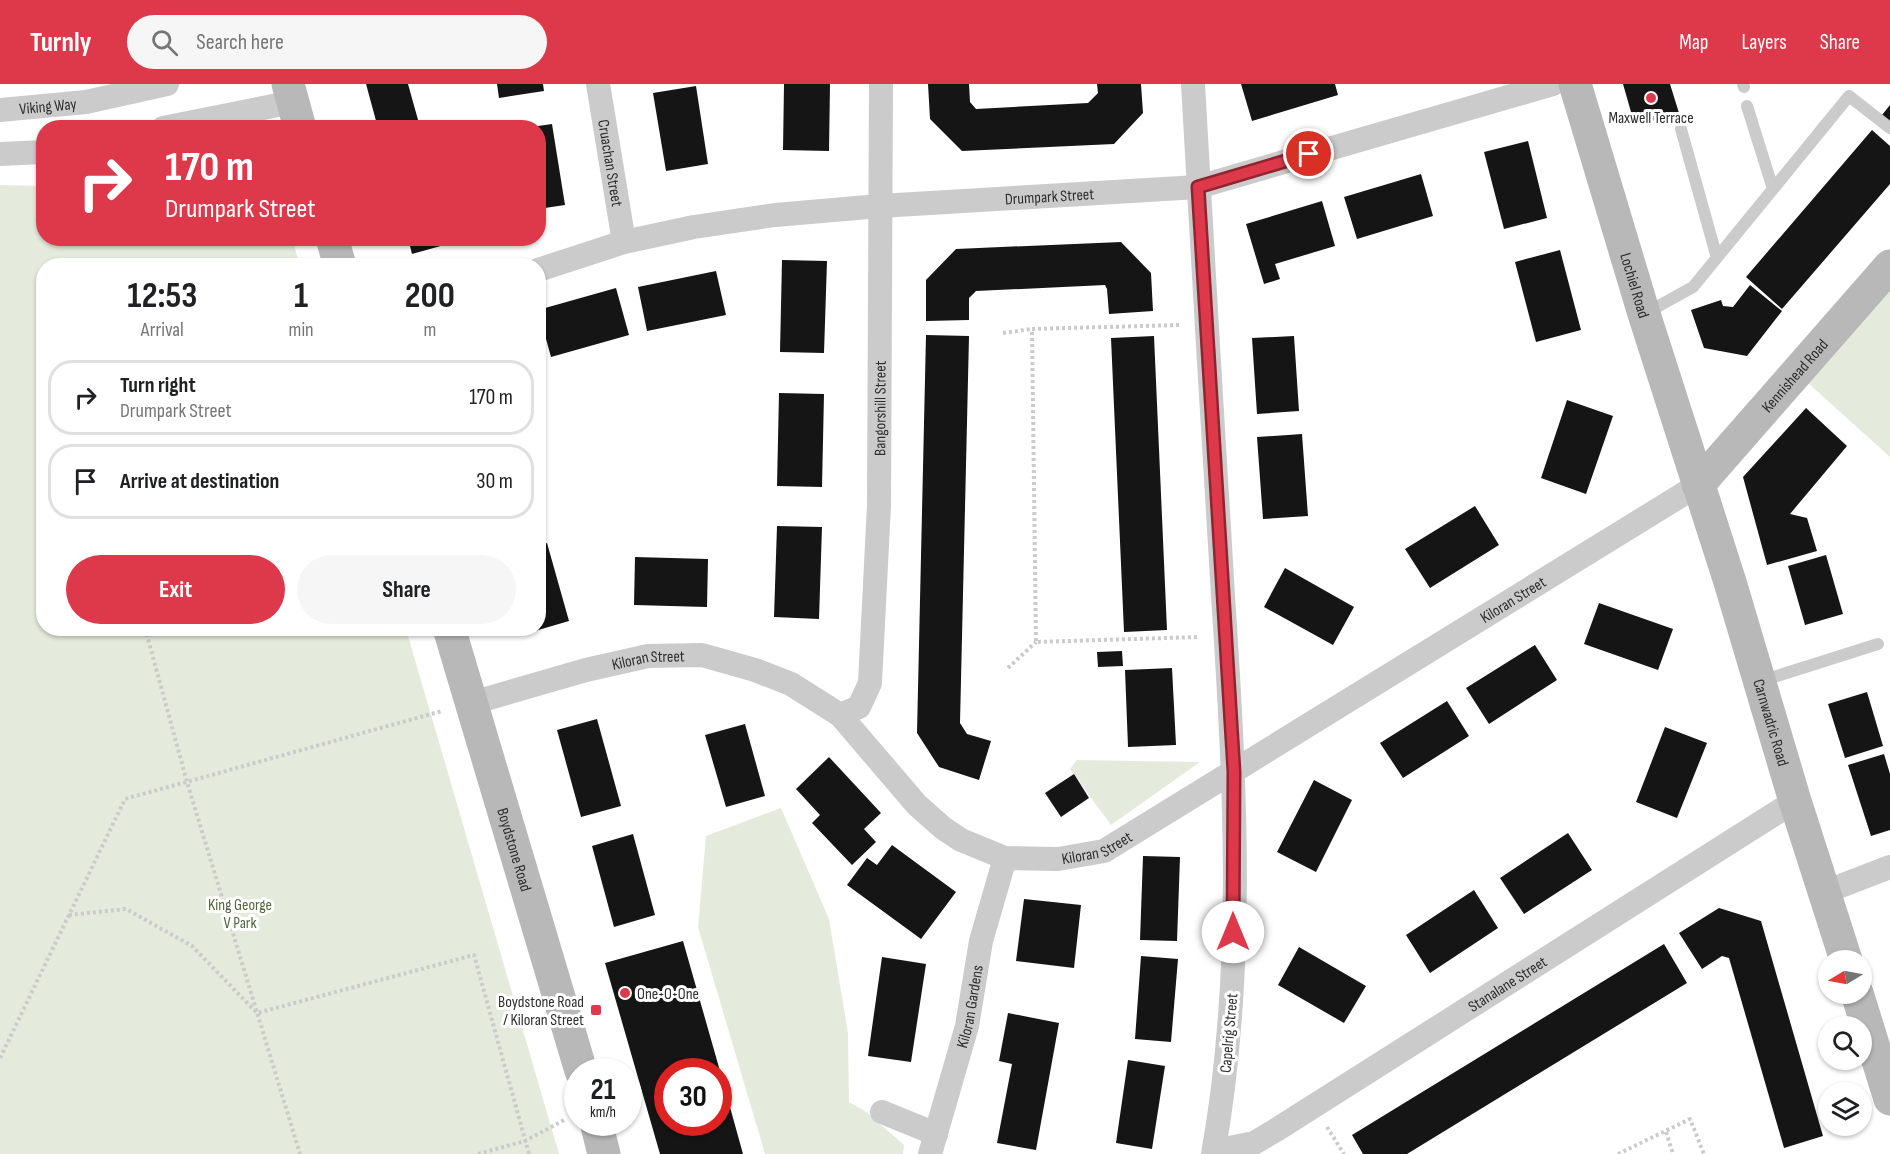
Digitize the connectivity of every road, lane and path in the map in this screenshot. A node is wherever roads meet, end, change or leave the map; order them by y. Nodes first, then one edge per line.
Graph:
1 (167, 84) edge
2 (598, 84) edge
3 (880, 84) edge
4 (1193, 84) edge
5 (1553, 84) edge
6 (1575, 84) edge
7 (294, 105) edge
8 (1747, 106) dead end
9 (0, 110) edge
10 (209, 120) edge
11 (1890, 128) edge
12 (1681, 129) dead end
13 (36, 152) edge
14 (0, 154) edge
15 (1198, 187) junction
16 (1773, 189) junction
17 (880, 206) junction
18 (624, 242) junction
19 (1717, 258) junction
20 (1890, 266) edge
21 (546, 267) edge
22 (1644, 314) junction
23 (1207, 324) junction
24 (1032, 329) junction
25 (1003, 333) dead end
26 (1698, 485) junction
27 (147, 636) edge
28 (451, 636) edge
29 (1226, 636) junction
30 (1036, 642) junction
31 (1878, 644) dead end
32 (1008, 668) dead end
33 (1760, 681) junction
34 (472, 703) junction
35 (840, 716) junction
36 (1234, 772) junction
37 (187, 782) junction
38 (1795, 801) junction
39 (1005, 858) junction
40 (1890, 867) edge
41 (1825, 892) junction
42 (69, 915) junction
43 (1843, 950) edge
44 (1860, 1004) edge
45 (257, 1013) junction
46 (0, 1058) edge
47 (577, 1058) edge
48 (1890, 1099) edge
49 (882, 1112) dead end
50 (564, 1126) edge
51 (1665, 1132) junction
52 (592, 1136) edge
53 (525, 1141) junction
54 (933, 1144) edge
55 (1214, 1153) edge
56 (300, 1154) edge
57 (478, 1154) edge
58 (529, 1154) edge
59 (604, 1154) edge
60 (1618, 1154) edge
61 (1672, 1154) edge
62 (1704, 1154) edge

1 - 9 street, Viking Way
2 - 18 street, Cruachan Street
3 - 17 street, Bangorshill Street
4 - 15 street, Capelrig Street
5 - 15 street, Drumpark Street
6 - 22 street, Lochiel Road
7 - 10 street
8 - 16 lane
11 - 16 lane
12 - 19 lane
13 - 14 street
15 - 17 street, Drumpark Street
15 - 23 street, Capelrig Street
16 - 19 lane
17 - 18 street, Drumpark Street
17 - 35 street, Bangorshill Street
18 - 21 street, Drumpark Street
19 - 22 lane
20 - 26 street, Kennishead Road
22 - 26 street, Lochiel Road
23 - 24 path
23 - 29 street, Capelrig Street
24 - 25 path
24 - 30 path
26 - 33 street, Carnwadric Road
26 - 36 street, Kiloran Street
27 - 37 path
28 - 34 street, Boydstone Road
29 - 30 path
29 - 36 street, Capelrig Street
30 - 32 path
31 - 33 lane
33 - 38 street, Carnwadric Road
34 - 35 street, Kiloran Street
34 - 37 path
34 - 47 street, Boydstone Road
35 - 39 street, Kiloran Street
36 - 39 street, Kiloran Street
36 - 55 street, Capelrig Street
37 - 42 path
37 - 45 path
38 - 41 street, Carnwadric Road
38 - 55 street, Stanalane Street
39 - 54 street, Kiloran Gardens
40 - 41 street
41 - 43 street, Carnwadric Road
42 - 45 path
42 - 46 path
44 - 48 street
45 - 53 path
45 - 56 path
49 - 54 street
50 - 53 path
51 - 60 path
51 - 61 path
51 - 62 path
52 - 59 street
53 - 57 path
53 - 58 path

